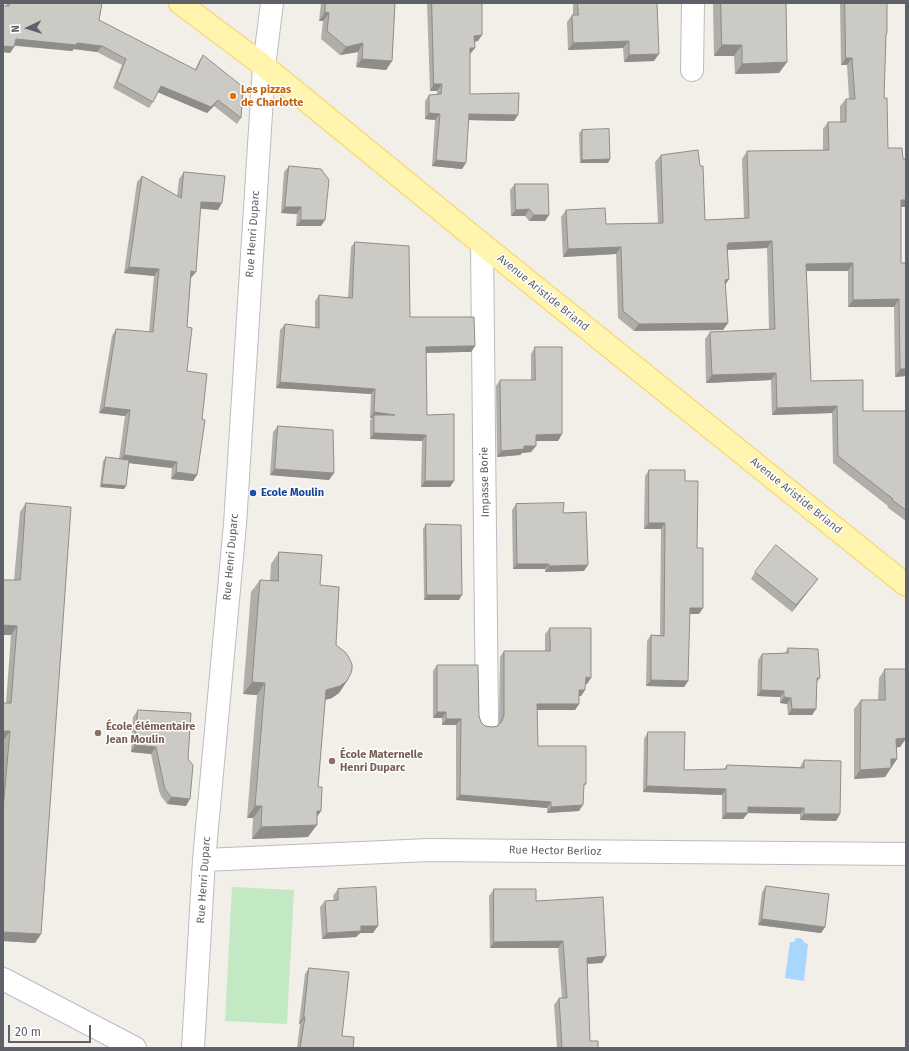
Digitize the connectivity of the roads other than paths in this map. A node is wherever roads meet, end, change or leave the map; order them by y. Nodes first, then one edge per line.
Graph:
1 (180, 3) edge
2 (272, 3) edge
3 (693, 3) edge
4 (264, 66) junction
5 (692, 70) dead end
6 (482, 244) junction
7 (906, 585) edge
8 (488, 720) dead end
9 (906, 854) edge
10 (204, 860) junction
11 (3, 979) edge
12 (135, 1048) edge
13 (193, 1048) edge

1 - 4 main road, Avenue Aristide Briand
2 - 4 street, Rue Henri Duparc
3 - 5 street
4 - 6 main road, Avenue Aristide Briand
4 - 10 street, Rue Henri Duparc
6 - 7 main road, Avenue Aristide Briand
6 - 8 street, Impasse Borie
9 - 10 street, Rue Hector Berlioz
10 - 13 street, Rue Henri Duparc
11 - 12 street

